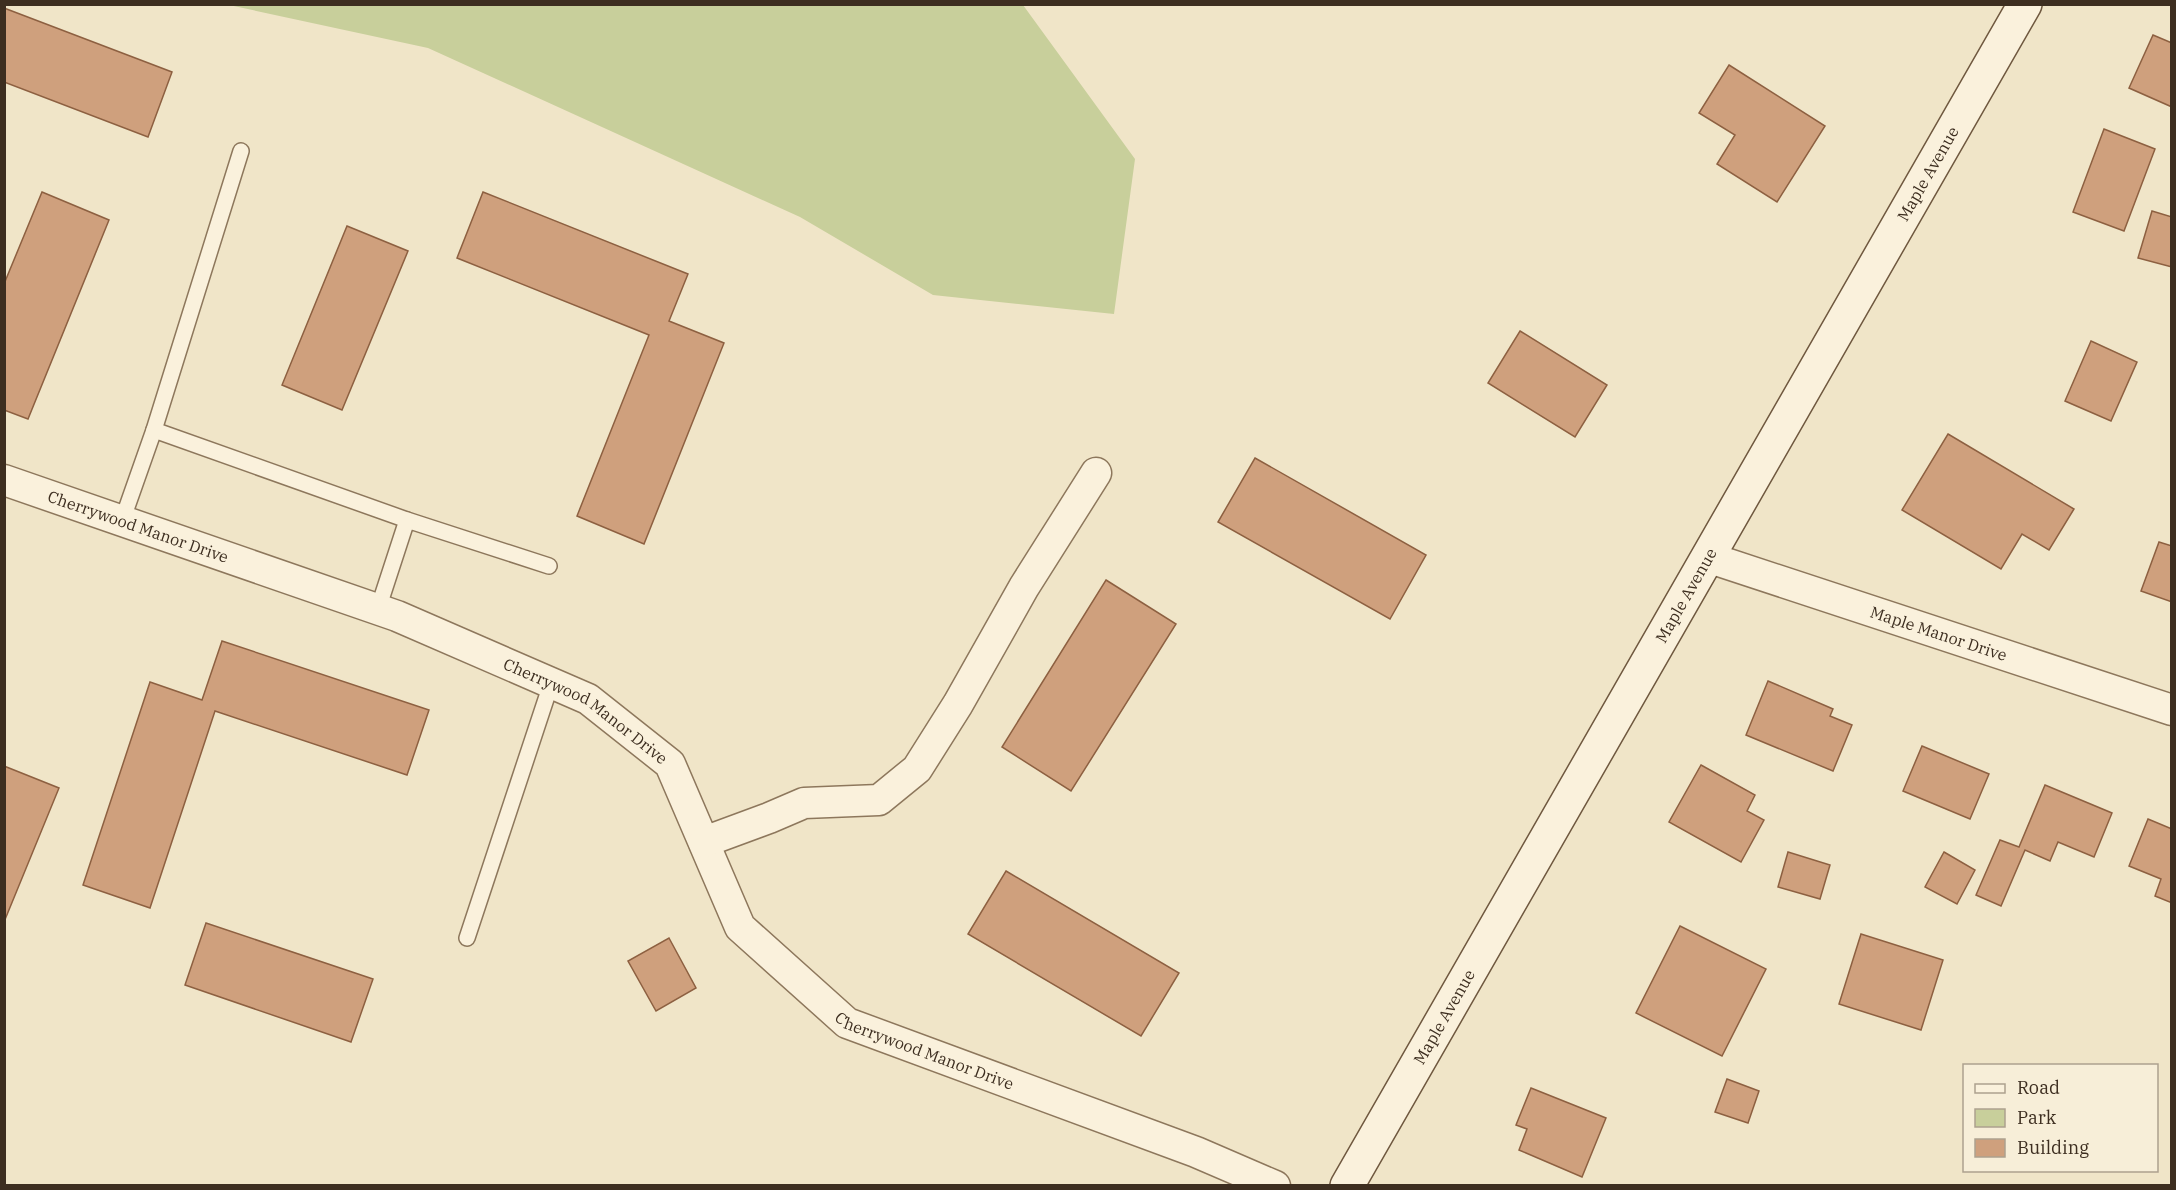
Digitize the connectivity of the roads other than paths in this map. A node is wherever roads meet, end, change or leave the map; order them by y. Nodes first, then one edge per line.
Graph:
1 (2025, 4) edge
2 (241, 151) dead end
3 (154, 430) junction
4 (1096, 473) dead end
5 (4, 480) edge
6 (407, 520) junction
7 (122, 521) junction
8 (1707, 557) junction
9 (549, 566) dead end
10 (378, 609) junction
11 (551, 684) junction
12 (2172, 710) edge
13 (704, 842) junction
14 (468, 938) dead end
15 (1275, 1185) edge
16 (1347, 1185) edge

1 - 8 main road, Maple Avenue
2 - 3 lane
3 - 6 lane
3 - 7 lane
4 - 13 street
5 - 7 street, Cherrywood Manor Drive
6 - 9 lane
6 - 10 lane
7 - 10 street, Cherrywood Manor Drive
8 - 12 street, Maple Manor Drive
8 - 16 main road, Maple Avenue
10 - 11 street, Cherrywood Manor Drive
11 - 13 street, Cherrywood Manor Drive
11 - 14 lane
13 - 15 street, Cherrywood Manor Drive

